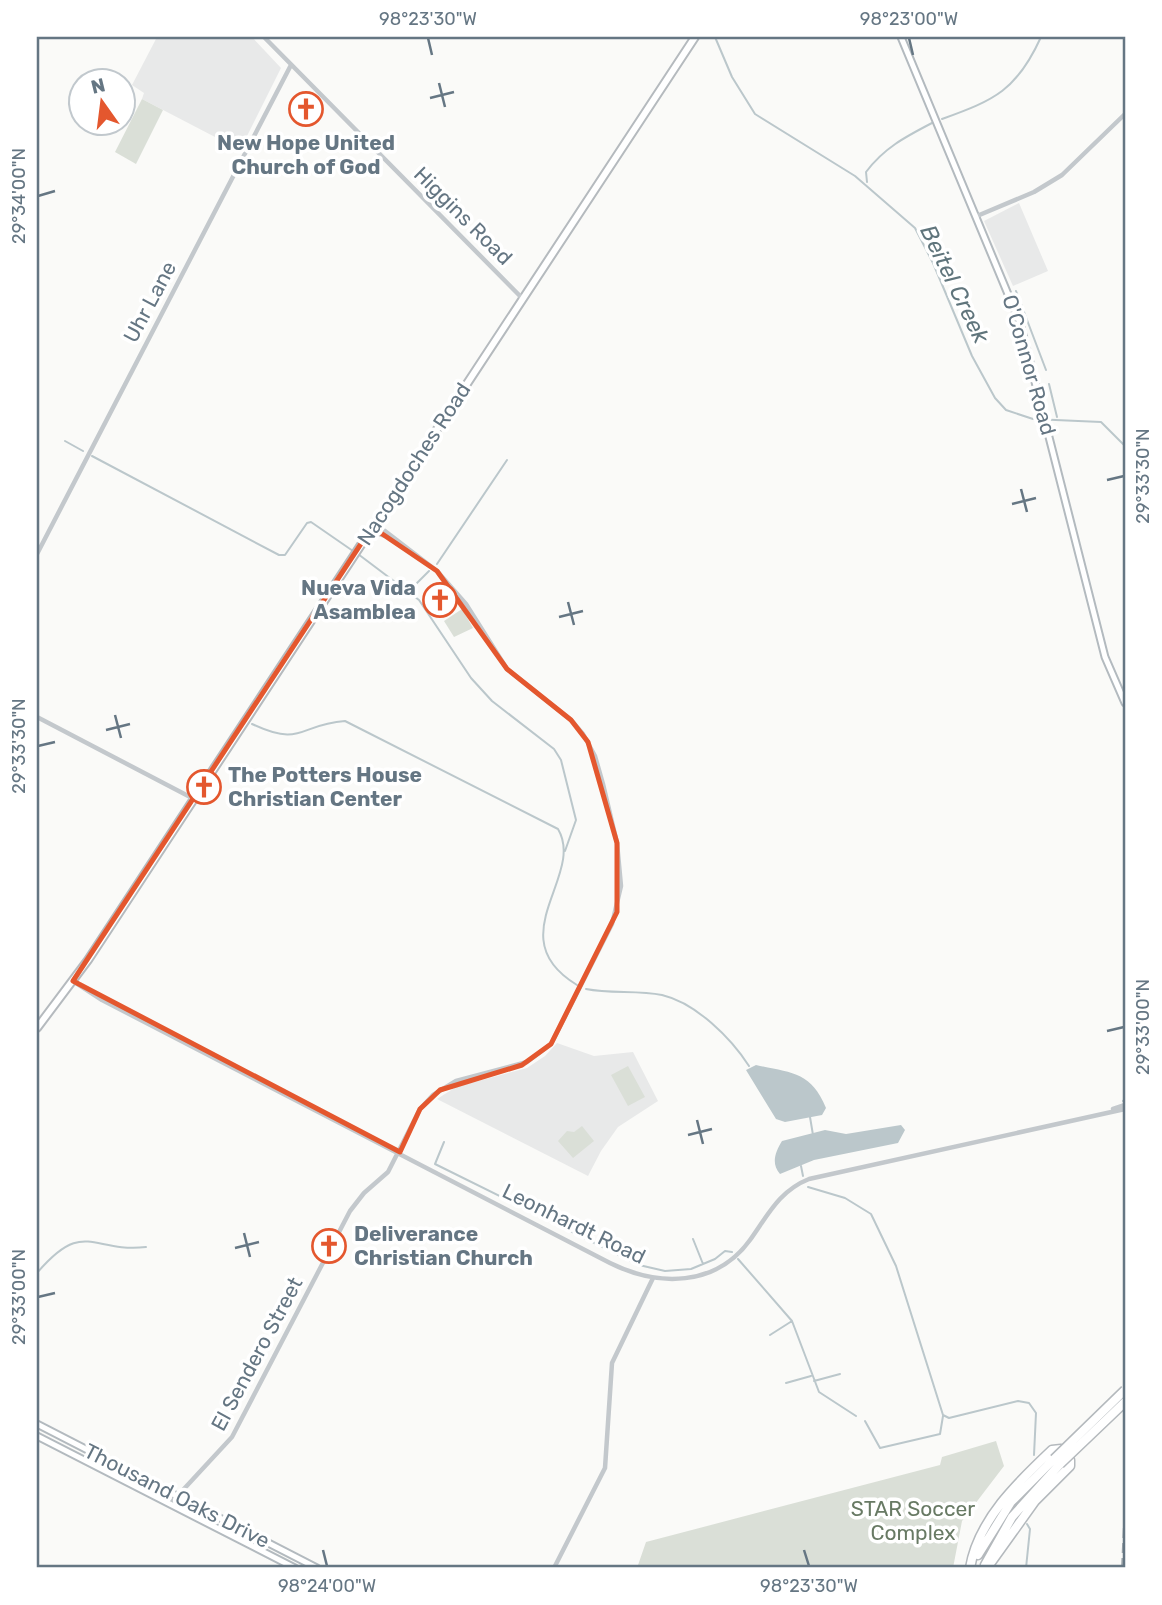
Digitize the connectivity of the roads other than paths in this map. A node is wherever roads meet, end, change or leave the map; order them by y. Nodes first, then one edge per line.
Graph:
1 (264, 37) edge
2 (695, 37) edge
3 (901, 37) edge
4 (291, 65) junction
5 (1125, 114) edge
6 (977, 216) junction
7 (523, 299) junction
8 (372, 527) junction
9 (37, 554) edge
10 (1125, 703) edge
11 (37, 717) edge
12 (194, 799) junction
13 (73, 982) junction
14 (37, 1028) edge
15 (1125, 1107) edge
16 (400, 1152) junction
17 (653, 1278) junction
18 (1125, 1390) edge
19 (1125, 1402) edge
20 (37, 1424) edge
21 (37, 1436) edge
22 (1057, 1462) junction
23 (176, 1496) junction
24 (170, 1504) junction
25 (555, 1567) edge
26 (295, 1568) edge
27 (317, 1568) edge
28 (972, 1568) edge
29 (986, 1568) edge

1 - 4 street, Higgins Road
2 - 7 main road, Nacogdoches Road
3 - 6 main road, O'Connor Road
4 - 7 street, Higgins Road
4 - 9 street, Uhr Lane
5 - 6 street
6 - 10 main road, O'Connor Road
7 - 8 main road, Nacogdoches Road
8 - 12 main road, Nacogdoches Road
8 - 16 street, El Sendero Street
11 - 12 street
12 - 13 main road, Nacogdoches Road
13 - 14 main road, Nacogdoches Road
13 - 16 street, Leonhardt Road
15 - 17 street, Leonhardt Road
16 - 17 street, Leonhardt Road
16 - 23 street, El Sendero Street
17 - 25 street
18 - 22 highway, bridge
19 - 22 highway, bridge
20 - 23 main road, Thousand Oaks Drive
21 - 24 main road, Thousand Oaks Drive
22 - 28 highway
22 - 29 highway
23 - 24 street, El Sendero Street
23 - 27 main road, Thousand Oaks Drive
24 - 26 main road, Thousand Oaks Drive
28 - 29 highway

